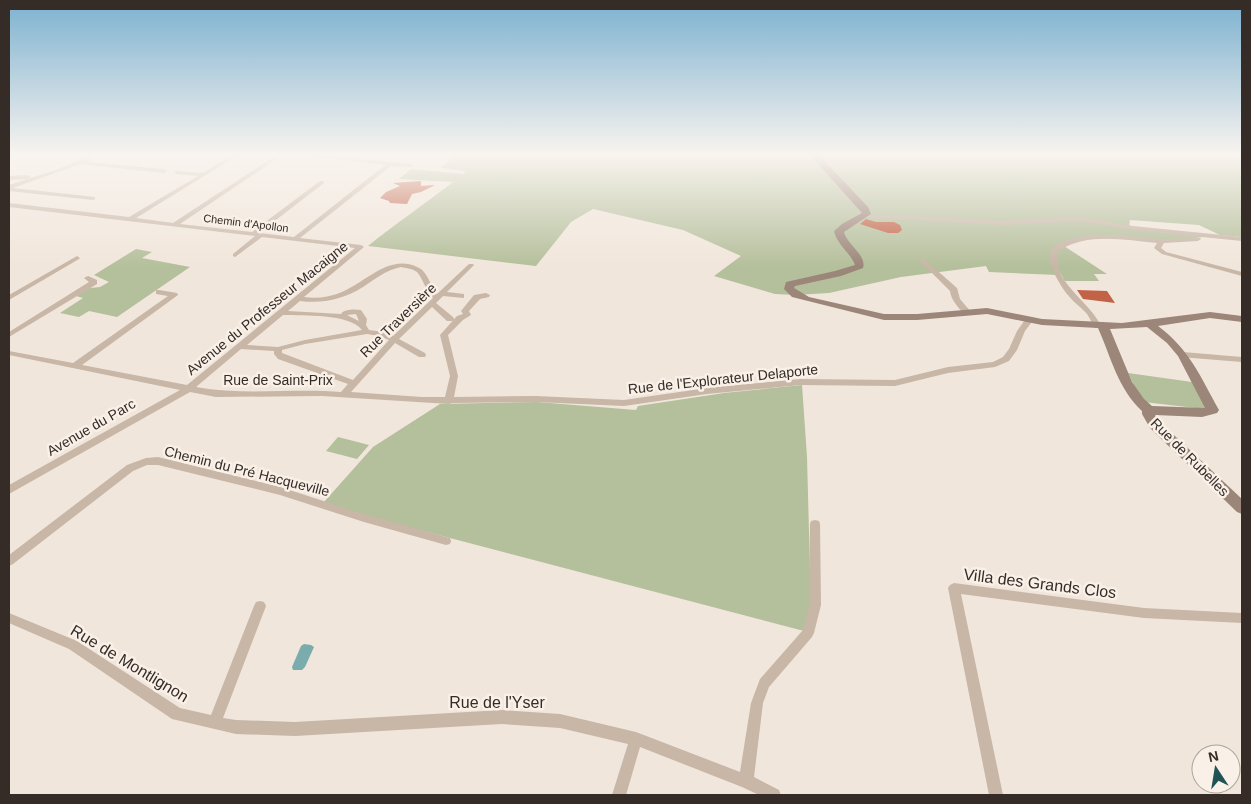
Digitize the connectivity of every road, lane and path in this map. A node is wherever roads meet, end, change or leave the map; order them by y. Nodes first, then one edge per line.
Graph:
1 (39, 192) edge
2 (177, 192) edge
3 (225, 192) edge
4 (310, 192) edge
5 (356, 192) edge
6 (848, 192) edge
7 (93, 198) dead end
8 (9, 205) edge
9 (866, 216) junction
10 (131, 219) junction
11 (174, 225) junction
12 (257, 235) junction
13 (1208, 236) junction
14 (1242, 239) edge
15 (295, 240) junction
16 (1162, 241) junction
17 (361, 247) joint
18 (235, 254) dead end
19 (77, 258) dead end
20 (922, 260) dead end
21 (471, 265) dead end
22 (1242, 274) edge
23 (88, 278) dead end
24 (159, 292) dead end
25 (486, 295) dead end
26 (461, 296) dead end
27 (9, 298) edge
28 (300, 298) junction
29 (438, 299) junction
30 (967, 312) junction
31 (283, 313) junction
32 (1030, 319) junction
33 (450, 320) dead end
34 (1242, 320) edge
35 (1149, 324) junction
36 (1100, 326) junction
37 (367, 332) junction
38 (9, 335) edge
39 (394, 340) junction
40 (240, 347) junction
41 (278, 349) junction
42 (9, 352) edge
43 (422, 355) dead end
44 (1183, 356) junction
45 (1242, 360) edge
46 (76, 365) junction
47 (334, 377) junction
48 (354, 382) junction
49 (188, 388) junction
50 (322, 393) junction
51 (344, 394) junction
52 (422, 400) joint
53 (449, 401) junction
54 (1149, 410) junction
55 (9, 490) edge
56 (1242, 508) edge
57 (815, 524) dead end
58 (446, 540) dead end
59 (9, 561) edge
60 (260, 606) dead end
61 (9, 618) edge
62 (1242, 618) edge
63 (215, 722) junction
64 (236, 727) joint
65 (636, 739) junction
66 (746, 781) junction
67 (619, 795) edge
68 (774, 795) edge
69 (996, 795) edge

1 - 7 street
2 - 10 street
3 - 11 street
4 - 12 street
5 - 15 street
6 - 9 street
8 - 10 street, Chemin d'Apollon
9 - 13 street
9 - 30 street
10 - 11 street, Chemin d'Apollon
11 - 12 street, Chemin d'Apollon
12 - 15 street, Chemin d'Apollon
12 - 18 street
13 - 14 street
13 - 16 street
15 - 17 street, Chemin d'Apollon
16 - 22 street
16 - 36 street
17 - 28 street, Avenue du Professeur Macaigne
19 - 27 street
20 - 30 street
21 - 29 street, Rue Traversière
23 - 38 street
24 - 46 street
25 - 53 street
26 - 29 street
28 - 29 street
28 - 31 street, Avenue du Professeur Macaigne
29 - 33 street
29 - 39 street, Rue Traversière
30 - 32 street
31 - 37 street
31 - 40 street, Avenue du Professeur Macaigne
32 - 36 street
32 - 53 street, Rue de l'Explorateur Delaporte
34 - 35 street
35 - 36 street
35 - 44 street
36 - 54 street, Rue de Rubelles
37 - 39 street
37 - 41 street
39 - 43 street
39 - 48 street, Rue Traversière
40 - 41 street
40 - 49 street, Avenue du Professeur Macaigne
41 - 47 street
42 - 46 street, Rue de Saint-Prix
44 - 45 street
44 - 54 street
46 - 49 street, Rue de Saint-Prix
47 - 48 street
47 - 50 street
48 - 51 street, Rue Traversière
49 - 50 street, Rue de Saint-Prix
49 - 55 street, Avenue du Parc
50 - 51 street, Rue de Saint-Prix
51 - 52 street, Rue de Saint-Prix
52 - 53 street, Rue de l'Explorateur Delaporte
54 - 56 street, Rue de Rubelles
57 - 66 street
58 - 59 street, Chemin du Pré Hacqueville
60 - 63 street
61 - 63 street, Rue de Montlignon
62 - 69 street, Villa des Grands Clos
63 - 64 street, Rue de Montlignon
64 - 65 street, Rue de l'Yser
65 - 66 street, Rue de l'Yser
65 - 67 street
66 - 68 street, Rue de l'Yser

